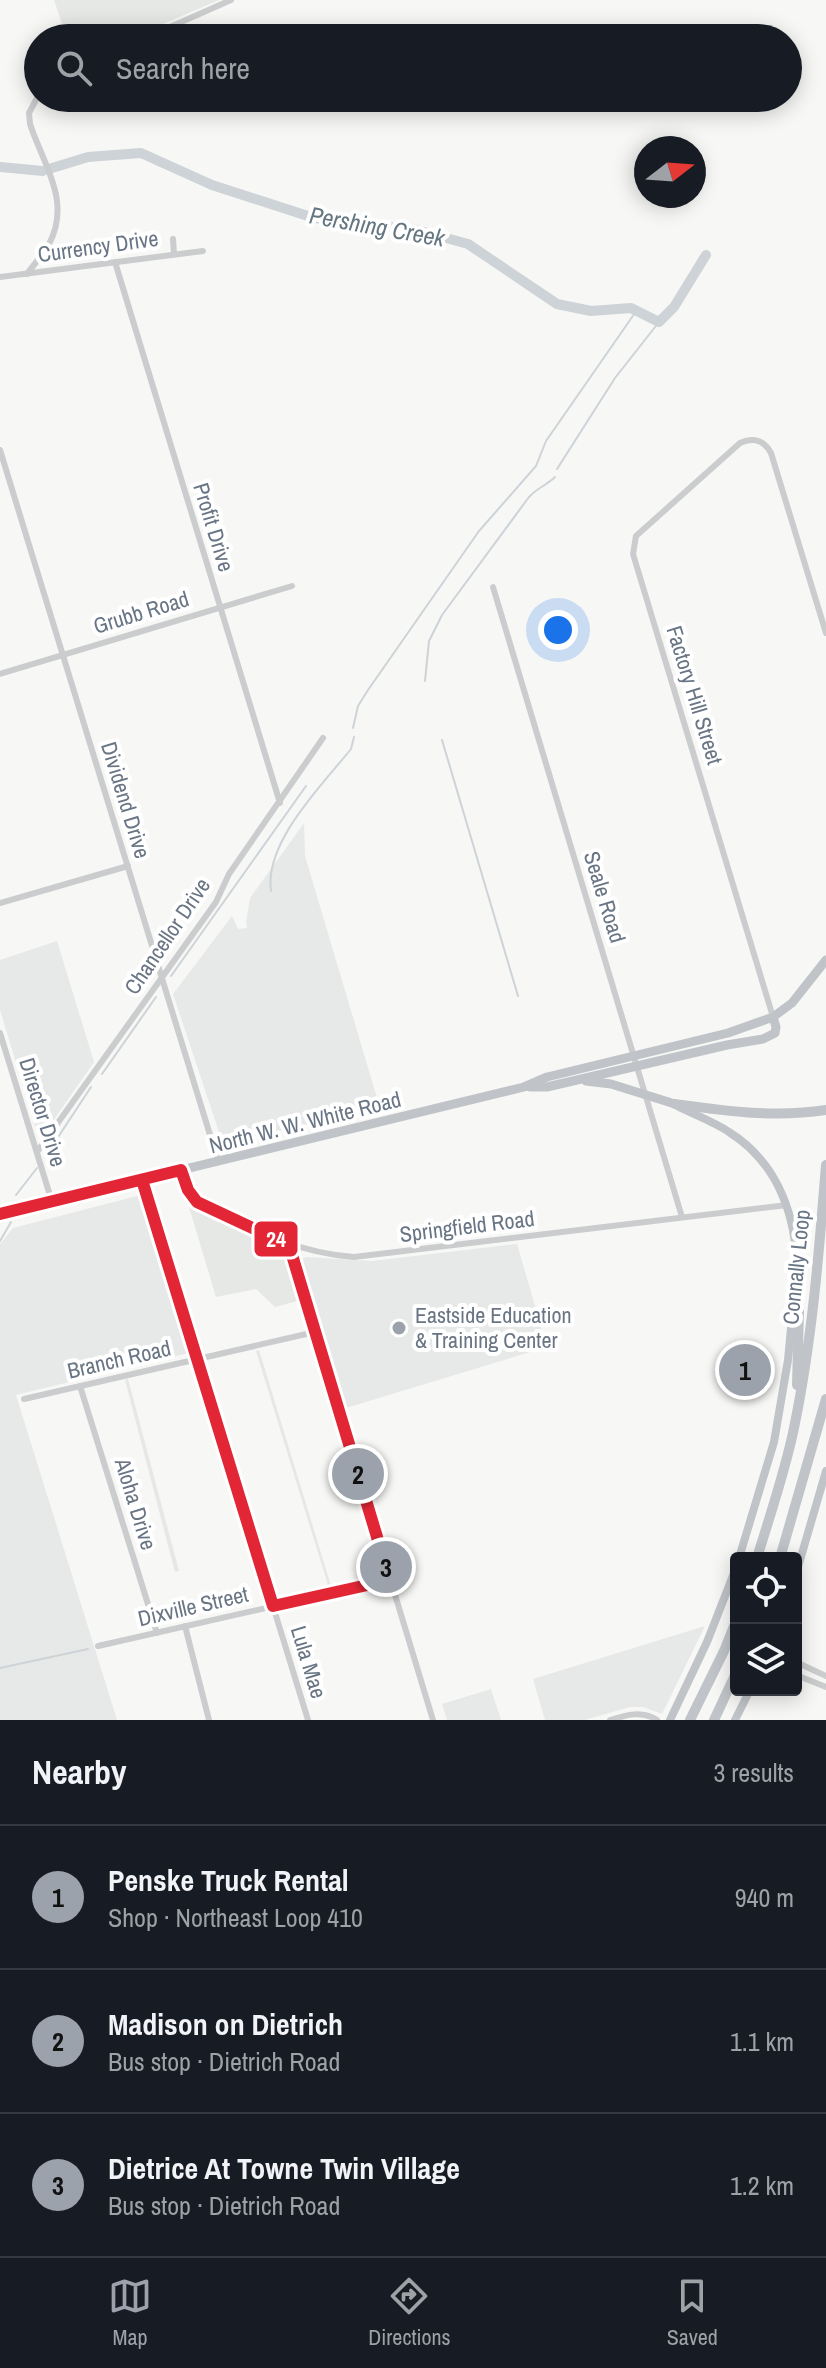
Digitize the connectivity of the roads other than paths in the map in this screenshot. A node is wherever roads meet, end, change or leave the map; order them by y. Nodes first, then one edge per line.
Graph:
1 (231, 0) edge
2 (177, 24) edge
3 (30, 112) edge
4 (173, 239) dead end
5 (203, 251) dead end
6 (174, 254) junction
7 (115, 262) junction
8 (27, 274) junction
9 (0, 277) edge
10 (0, 450) edge
11 (292, 586) dead end
12 (493, 587) dead end
13 (220, 607) junction
14 (826, 633) edge
15 (63, 655) junction
16 (0, 674) edge
17 (323, 738) dead end
18 (280, 803) junction
19 (128, 866) junction
20 (0, 903) edge
21 (826, 960) edge
22 (162, 979) junction
23 (773, 1017) junction
24 (0, 1033) edge
25 (635, 1060) junction
26 (575, 1080) junction
27 (524, 1087) junction
28 (645, 1094) junction
29 (675, 1104) junction
30 (826, 1110) edge
31 (37, 1152) junction
32 (218, 1162) junction
33 (826, 1165) edge
34 (181, 1170) junction
35 (142, 1180) junction
36 (52, 1202) junction
37 (787, 1205) junction
38 (0, 1214) edge
39 (682, 1217) junction
40 (289, 1245) junction
41 (796, 1275) junction
42 (315, 1332) junction
43 (197, 1360) junction
44 (80, 1386) junction
45 (24, 1399) dead end
46 (826, 1399) edge
47 (826, 1411) edge
48 (794, 1430) junction
49 (816, 1434) junction
50 (826, 1471) edge
51 (741, 1552) edge
52 (759, 1552) edge
53 (782, 1552) edge
54 (802, 1553) edge
55 (390, 1580) junction
56 (730, 1583) edge
57 (273, 1606) junction
58 (735, 1624) edge
59 (185, 1626) junction
60 (157, 1633) junction
61 (98, 1646) dead end
62 (802, 1665) edge
63 (826, 1676) edge
64 (802, 1677) edge
65 (730, 1686) edge
66 (826, 1687) edge
67 (747, 1696) edge
68 (209, 1720) edge
69 (308, 1720) edge
70 (433, 1720) edge
71 (610, 1720) edge
72 (657, 1720) edge
73 (670, 1720) edge
74 (690, 1720) edge
75 (714, 1720) edge
76 (735, 1720) edge

1 - 2 street
3 - 8 street
4 - 6 street, Currency Drive
5 - 6 street, Currency Drive
6 - 7 street, Currency Drive
7 - 8 street, Currency Drive
7 - 13 street, Profit Drive
8 - 9 street, Currency Drive
10 - 15 street, Dividend Drive
11 - 13 street, Grubb Road
12 - 25 street, Seale Road
13 - 15 street, Grubb Road
13 - 18 street, Profit Drive
14 - 23 street, Factory Hill Street
15 - 16 street, Grubb Road
15 - 19 street, Dividend Drive
17 - 18 street, Chancellor Drive
18 - 22 street, Chancellor Drive
19 - 20 street
19 - 22 street, Dividend Drive
21 - 23 main road, North W. W. White Road
22 - 31 street, Chancellor Drive
22 - 32 street, Dividend Drive
23 - 25 main road, North W. W. White Road
23 - 25 main road, North W. W. White Road
24 - 31 street, Director Drive
25 - 26 main road, North W. W. White Road
25 - 27 main road, North W. W. White Road
25 - 28 street, Seale Road
26 - 27 main road, North W. W. White Road
26 - 28 main road, North W. W. White Road
27 - 32 main road, North W. W. White Road
28 - 29 main road, North W. W. White Road
28 - 39 street, Seale Road
29 - 30 highway
29 - 37 main road
31 - 36 street, Director Drive
32 - 34 main road, North W. W. White Road
33 - 48 highway, Connally Loop
34 - 35 main road, North W. W. White Road
34 - 40 street, Springfield Road
35 - 36 main road, North W. W. White Road
35 - 43 street, Lula Mae
36 - 38 main road, North W. W. White Road
37 - 39 street, Springfield Road
37 - 41 main road
39 - 40 street, Springfield Road
40 - 42 street
41 - 48 highway
41 - 51 main road
42 - 43 street, Branch Road
42 - 55 street
43 - 44 street, Branch Road
43 - 57 street, Lula Mae
44 - 45 street, Branch Road
44 - 60 street, Aloha Drive
46 - 49 highway
47 - 49 highway
48 - 52 highway, Connally Loop
49 - 53 highway
50 - 54 main road
55 - 57 street, Dixville Street
55 - 70 street
56 - 73 main road
57 - 59 street, Dixville Street
57 - 69 street, Lula Mae
58 - 74 highway
59 - 60 street, Dixville Street
59 - 68 street
60 - 61 street, Dixville Street
62 - 63 street
64 - 66 street
65 - 75 highway
67 - 76 main road
71 - 72 street

